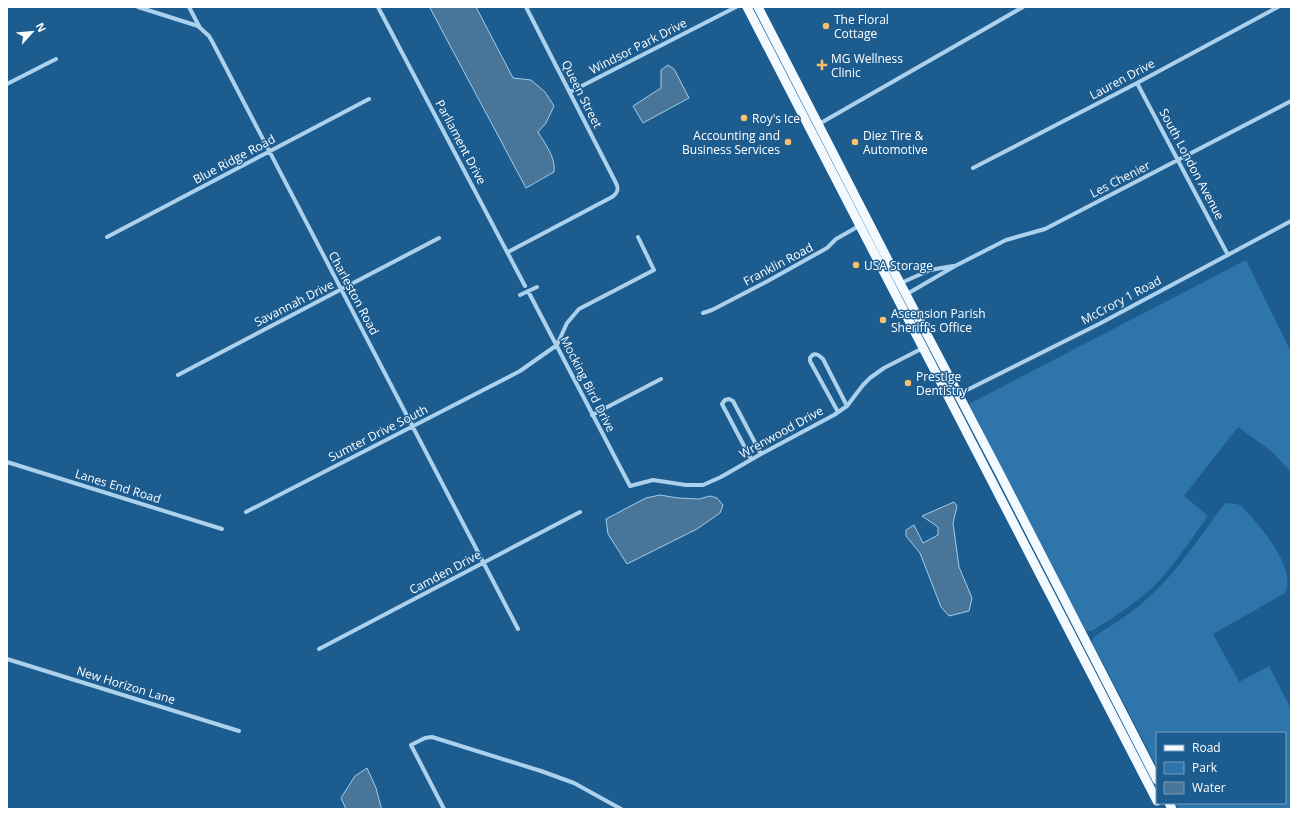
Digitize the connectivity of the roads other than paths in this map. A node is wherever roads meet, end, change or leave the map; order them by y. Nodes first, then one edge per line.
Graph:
1 (138, 7) edge
2 (190, 7) edge
3 (378, 7) edge
4 (526, 7) edge
5 (736, 7) edge
6 (747, 7) edge
7 (758, 7) edge
8 (1023, 7) edge
9 (1278, 7) edge
10 (753, 20) junction
11 (200, 27) junction
12 (779, 49) junction
13 (56, 59) dead end
14 (1137, 83) junction
15 (7, 84) edge
16 (570, 92) junction
17 (794, 97) junction
18 (369, 99) dead end
19 (1291, 101) edge
20 (819, 124) junction
21 (269, 152) junction
22 (1178, 160) junction
23 (973, 168) dead end
24 (849, 206) junction
25 (1291, 221) edge
26 (859, 226) junction
27 (107, 237) dead end
28 (638, 237) dead end
29 (439, 238) dead end
30 (508, 252) junction
31 (1228, 255) junction
32 (885, 259) junction
33 (955, 266) junction
34 (901, 284) junction
35 (525, 286) dead end
36 (537, 287) dead end
37 (341, 290) junction
38 (528, 291) junction
39 (907, 294) junction
40 (520, 295) dead end
41 (702, 313) dead end
42 (557, 345) junction
43 (922, 348) junction
44 (178, 375) dead end
45 (661, 379) dead end
46 (959, 394) junction
47 (847, 406) junction
48 (838, 412) junction
49 (592, 415) junction
50 (412, 427) junction
51 (966, 431) junction
52 (761, 454) junction
53 (751, 459) junction
54 (7, 462) edge
55 (999, 472) junction
56 (630, 486) joint
57 (246, 512) dead end
58 (580, 512) dead end
59 (222, 529) dead end
60 (483, 563) junction
61 (518, 629) dead end
62 (319, 649) dead end
63 (7, 659) edge
64 (239, 731) dead end
65 (1156, 778) edge
66 (1156, 798) edge
67 (444, 809) edge
68 (621, 809) edge

1 - 11 street
2 - 11 street, Charleston Road
3 - 30 street, Parliament Drive
4 - 16 street, Queen Street
5 - 16 street, Windsor Park Drive
6 - 10 main road
7 - 12 main road
8 - 20 street
9 - 14 street, Lauren Drive
10 - 12 main road
10 - 17 main road
11 - 21 street, Charleston Road
12 - 20 main road
13 - 15 street
14 - 22 street, South London Avenue
14 - 23 street, Lauren Drive
16 - 30 street, Queen Street
17 - 20 main road
17 - 24 main road
18 - 21 street, Blue Ridge Road
19 - 22 street, Les Chenier
20 - 32 main road
21 - 27 street, Blue Ridge Road
21 - 37 street, Charleston Road
22 - 31 street, South London Avenue
22 - 33 street, Les Chenier
24 - 26 main road
24 - 32 main road
25 - 31 street, McCrory 1 Road
26 - 41 street, Franklin Road
26 - 43 main road
28 - 42 street
29 - 37 street, Savannah Drive
30 - 35 street, Parliament Drive
31 - 46 street, McCrory 1 Road
32 - 34 main road
32 - 39 main road
33 - 34 street, Les Chenier
33 - 39 street, Les Chenier
34 - 39 main road
36 - 38 street
37 - 44 street, Savannah Drive
37 - 50 street, Charleston Road
38 - 40 street
38 - 42 street, Mocking Bird Drive
39 - 46 main road
42 - 49 street, Mocking Bird Drive
42 - 50 street, Sumter Drive South
43 - 46 main road
43 - 47 street, Wrenwood Drive
43 - 51 main road
45 - 49 street
46 - 55 main road
47 - 48 street, Wrenwood Drive
47 - 48 street
48 - 52 street, Wrenwood Drive
49 - 56 street, Mocking Bird Drive
50 - 57 street, Sumter Drive South
50 - 60 street, Charleston Road
51 - 55 main road
51 - 66 main road
52 - 53 street, Wrenwood Drive
52 - 53 street
53 - 56 street, Wrenwood Drive
54 - 59 street, Lanes End Road
55 - 65 main road
58 - 60 street, Camden Drive
60 - 61 street, Charleston Road
60 - 62 street, Camden Drive
63 - 64 street, New Horizon Lane
67 - 68 street

